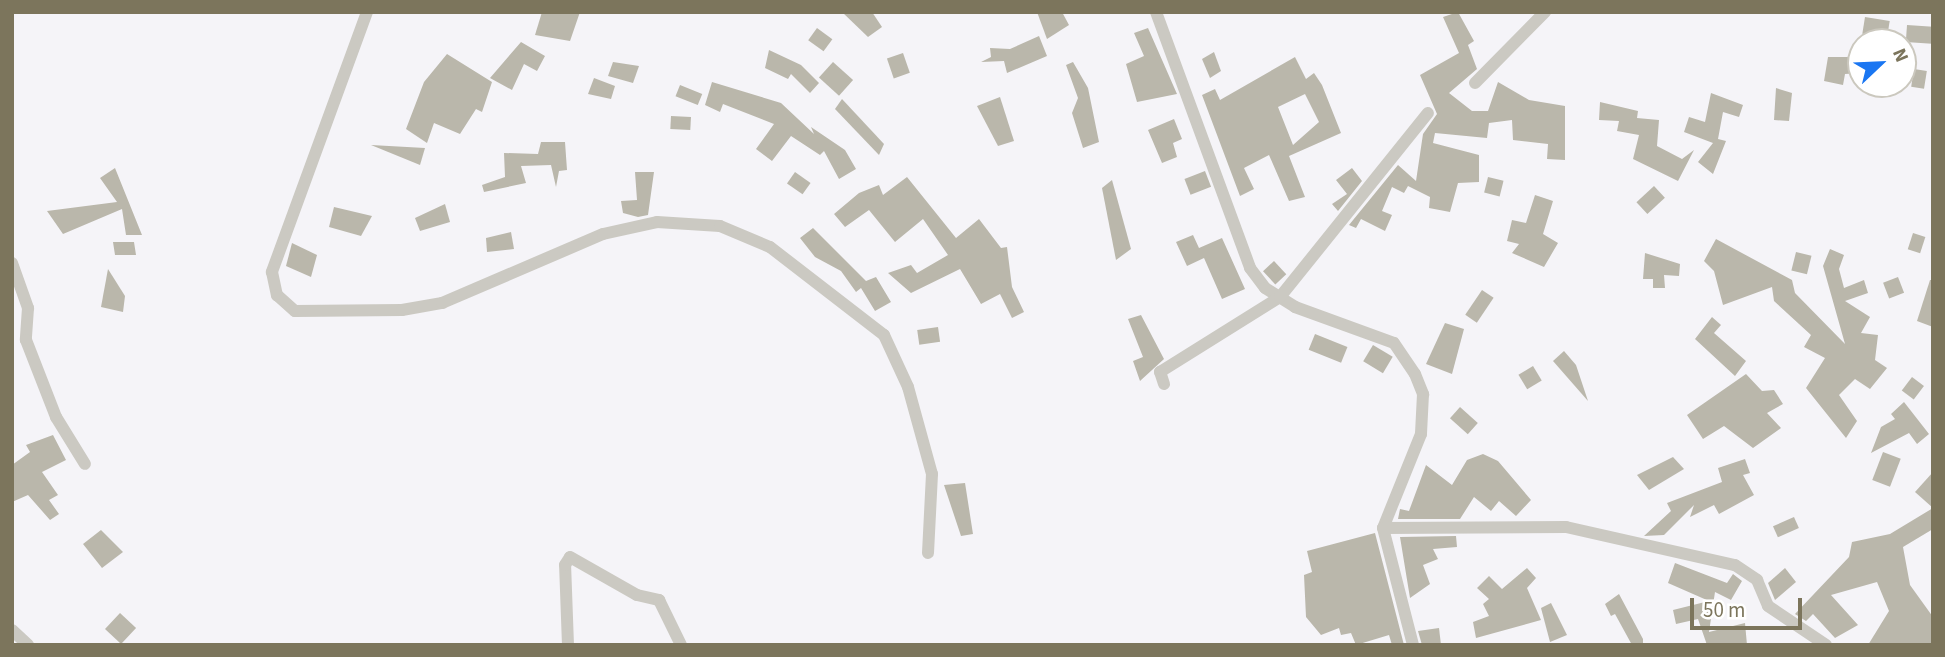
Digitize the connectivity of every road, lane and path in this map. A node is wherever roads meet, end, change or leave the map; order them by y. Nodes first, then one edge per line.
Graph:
1 (367, 12) edge
2 (1156, 12) edge
3 (1545, 12) edge
4 (1475, 83) dead end
5 (1429, 113) dead end
6 (12, 263) edge
7 (1280, 297) junction
8 (1164, 384) dead end
9 (85, 464) dead end
10 (1383, 528) junction
11 (928, 553) dead end
12 (12, 630) edge
13 (28, 645) edge
14 (568, 645) edge
15 (681, 645) edge
16 (1413, 645) edge
17 (1826, 645) edge

1 - 11 street
2 - 7 street
3 - 4 street
5 - 7 street
6 - 9 street
7 - 8 street
7 - 10 street
10 - 16 street
10 - 17 street
12 - 13 street
14 - 15 street

